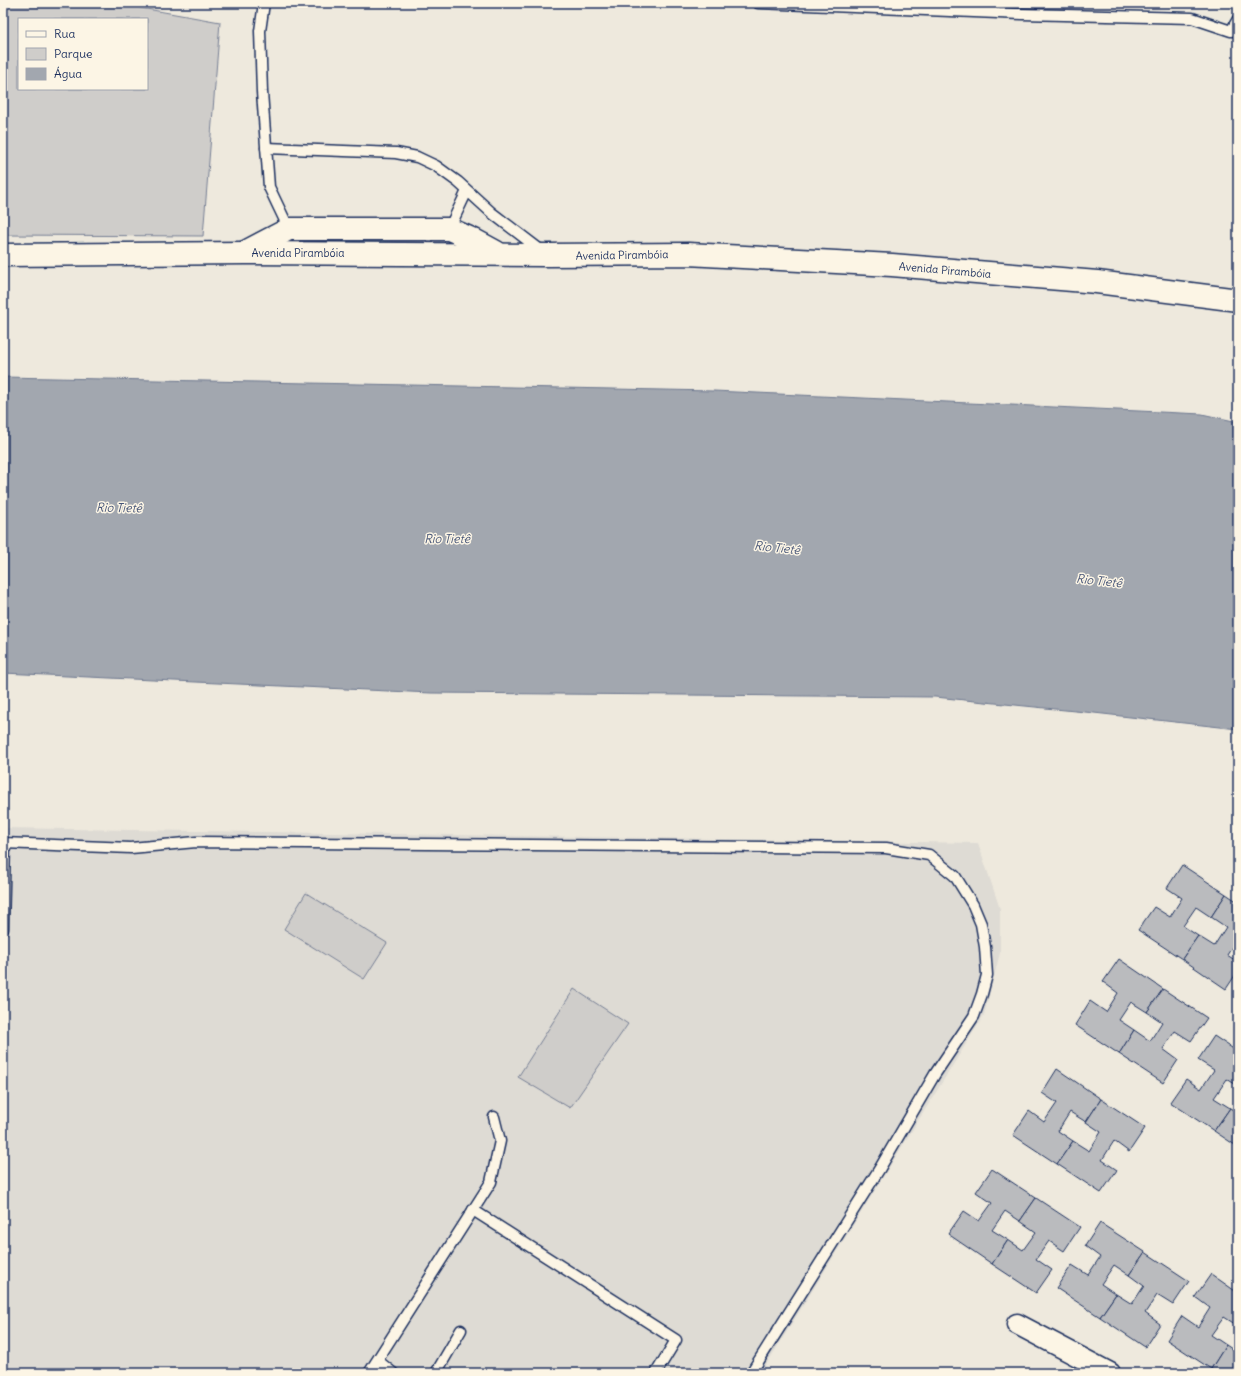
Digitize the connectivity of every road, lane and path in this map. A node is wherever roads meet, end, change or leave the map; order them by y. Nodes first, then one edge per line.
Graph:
1 (264, 3) edge
2 (758, 3) edge
3 (1238, 18) edge
4 (266, 148) junction
5 (468, 191) junction
6 (289, 229) junction
7 (449, 229) junction
8 (245, 253) junction
9 (500, 254) junction
10 (3, 255) edge
11 (547, 255) junction
12 (1238, 300) edge
13 (4, 843) edge
14 (3, 929) edge
15 (494, 1117) dead end
16 (473, 1210) junction
17 (1017, 1324) dead end
18 (460, 1330) dead end
19 (378, 1360) junction
20 (369, 1373) edge
21 (393, 1373) edge
22 (436, 1373) edge
23 (656, 1373) edge
24 (751, 1373) edge
25 (1110, 1373) edge

1 - 4 lane
2 - 3 lane
4 - 5 lane
4 - 6 lane
5 - 7 lane
5 - 11 lane
6 - 7 main road
6 - 8 main road
7 - 9 main road
8 - 9 main road, Avenida Pirambóia
8 - 10 main road, Avenida Pirambóia
9 - 11 main road, Avenida Pirambóia
11 - 12 main road, Avenida Pirambóia
13 - 14 lane
13 - 24 lane
15 - 16 lane
16 - 19 lane
16 - 23 lane
17 - 25 street
18 - 22 lane
19 - 20 lane
19 - 21 lane

